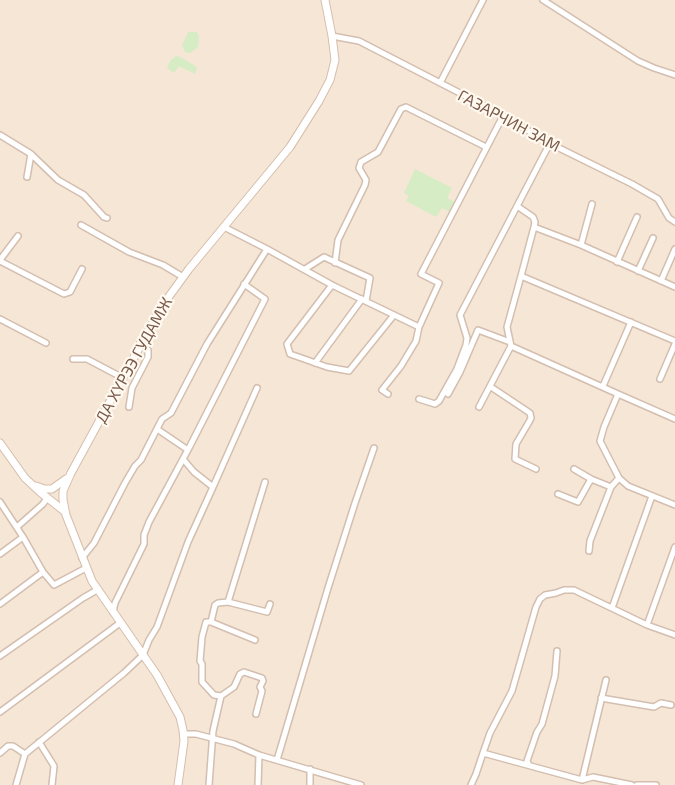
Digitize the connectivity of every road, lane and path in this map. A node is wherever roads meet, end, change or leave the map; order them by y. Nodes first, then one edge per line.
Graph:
1 (325, 0) edge
2 (483, 0) edge
3 (543, 0) edge
4 (332, 36) junction
5 (675, 68) edge
6 (673, 74) edge
7 (440, 83) junction
8 (503, 116) junction
9 (0, 135) edge
10 (550, 143) junction
11 (486, 147) junction
12 (31, 154) junction
13 (27, 177) dead end
14 (592, 204) dead end
15 (517, 206) junction
16 (636, 217) dead end
17 (107, 218) dead end
18 (675, 222) edge
19 (81, 225) dead end
20 (224, 227) junction
21 (534, 227) junction
22 (18, 236) dead end
23 (653, 238) dead end
24 (581, 245) junction
25 (266, 249) junction
26 (675, 249) edge
27 (0, 260) edge
28 (335, 262) junction
29 (617, 262) junction
30 (82, 269) dead end
31 (305, 269) junction
32 (638, 271) junction
33 (521, 276) junction
34 (183, 277) junction
35 (661, 281) junction
36 (244, 284) junction
37 (332, 285) junction
38 (675, 287) edge
39 (364, 300) junction
40 (394, 315) junction
41 (0, 319) edge
42 (631, 322) junction
43 (419, 327) junction
44 (675, 342) edge
45 (46, 343) dead end
46 (140, 344) junction
47 (510, 344) junction
48 (73, 359) dead end
49 (315, 363) junction
50 (123, 378) junction
51 (660, 379) dead end
52 (603, 386) junction
53 (491, 387) junction
54 (257, 388) dead end
55 (388, 394) dead end
56 (448, 394) dead end
57 (618, 394) junction
58 (419, 399) dead end
59 (129, 406) dead end
60 (479, 407) dead end
61 (675, 419) edge
62 (157, 429) junction
63 (0, 443) edge
64 (374, 448) dead end
65 (188, 450) junction
66 (183, 459) junction
67 (536, 469) dead end
68 (574, 469) dead end
69 (71, 473) junction
70 (619, 478) junction
71 (590, 479) junction
72 (265, 482) dead end
73 (31, 484) junction
74 (56, 487) junction
75 (212, 487) junction
76 (611, 487) junction
77 (558, 494) dead end
78 (63, 495) junction
79 (652, 496) junction
80 (46, 498) junction
81 (0, 502) edge
82 (675, 504) edge
83 (65, 511) junction
84 (17, 527) junction
85 (23, 537) junction
86 (675, 547) edge
87 (589, 551) dead end
88 (0, 554) edge
89 (82, 558) junction
90 (86, 568) junction
91 (43, 572) junction
92 (97, 590) junction
93 (228, 602) junction
94 (0, 604) edge
95 (270, 604) dead end
96 (612, 608) junction
97 (113, 612) junction
98 (211, 622) junction
99 (120, 623) junction
100 (647, 625) junction
101 (675, 635) edge
102 (255, 640) dead end
103 (557, 650) dead end
104 (144, 655) junction
105 (0, 656) edge
106 (606, 680) dead end
107 (221, 696) junction
108 (601, 698) junction
109 (672, 705) dead end
110 (0, 712) edge
111 (256, 714) dead end
112 (184, 734) junction
113 (213, 739) junction
114 (39, 742) junction
115 (0, 753) edge
116 (483, 753) junction
117 (25, 754) junction
118 (259, 755) junction
119 (277, 760) junction
120 (528, 765) junction
121 (310, 769) junction
122 (582, 780) junction
123 (16, 785) edge
124 (52, 785) edge
125 (178, 785) edge
126 (209, 785) edge
127 (258, 785) edge
128 (310, 785) edge
129 (361, 785) edge
130 (471, 785) edge
131 (632, 785) edge
132 (637, 785) edge
133 (656, 785) edge

1 - 4 main road, ДА ХҮРЭЭ ГУДАМЖ
2 - 7 street
3 - 6 street
4 - 7 street, ГАЗАРЧИН ЗАМ
4 - 20 main road, ДА ХҮРЭЭ ГУДАМЖ
5 - 6 street
7 - 8 street, ГАЗАРЧИН ЗАМ
8 - 10 street, ГАЗАРЧИН ЗАМ
8 - 11 street
9 - 12 street
10 - 15 street
10 - 18 street, ГАЗАРЧИН ЗАМ
11 - 28 street
11 - 43 street
12 - 13 street
12 - 17 street
14 - 24 street
15 - 21 street
15 - 58 street
16 - 29 street
19 - 34 street
20 - 25 street
20 - 34 main road, ДА ХҮРЭЭ ГУДАМЖ
21 - 24 street
21 - 33 street
22 - 27 street
23 - 32 street
24 - 29 street
25 - 31 street
25 - 36 street
26 - 35 street
27 - 30 street
28 - 31 street
28 - 39 street
29 - 32 street
31 - 37 street
32 - 35 street
33 - 42 street
33 - 47 street
34 - 46 main road, ДА ХҮРЭЭ ГУДАМЖ
35 - 38 street
36 - 62 street
36 - 65 street
37 - 39 street
37 - 49 street
39 - 40 street
39 - 49 street
40 - 43 street
40 - 49 street
41 - 45 street
42 - 44 street
42 - 52 street
43 - 55 street
44 - 51 street
46 - 50 main road, ДА ХҮРЭЭ ГУДАМЖ
46 - 59 street
47 - 52 street
47 - 53 street
47 - 56 street
48 - 50 street
50 - 69 main road, ДА ХҮРЭЭ ГУДАМЖ
52 - 57 street
53 - 60 street
53 - 67 street
54 - 75 street
57 - 61 street
57 - 70 street
62 - 65 street
62 - 89 street
63 - 73 main road
64 - 119 street
65 - 66 street
66 - 75 street
66 - 97 street
68 - 71 street
69 - 74 main road
69 - 78 main road, ДА ХҮРЭЭ ГУДАМЖ
70 - 76 street
70 - 79 street
71 - 76 street
71 - 77 street
72 - 93 street
73 - 74 main road
73 - 80 main road
74 - 78 main road
75 - 104 street
76 - 87 street
78 - 83 main road, ДА ХҮРЭЭ ГУДАМЖ
79 - 82 street
79 - 96 street
80 - 83 main road
80 - 84 street
81 - 84 street
83 - 89 main road, ДА ХҮРЭЭ ГУДАМЖ
84 - 85 street
85 - 88 street
85 - 91 street
86 - 100 street
89 - 90 main road, ДА ХҮРЭЭ ГУДАМЖ
90 - 91 street
90 - 92 main road, ДА ХҮРЭЭ ГУДАМЖ
91 - 94 street
92 - 97 main road, ДА ХҮРЭЭ ГУДАМЖ
92 - 105 street
93 - 95 street
93 - 98 street
96 - 100 street
96 - 116 street
97 - 99 main road, ДА ХҮРЭЭ ГУДАМЖ
98 - 102 street
98 - 107 street
99 - 104 main road, ДА ХҮРЭЭ ГУДАМЖ
99 - 110 street
100 - 101 street
103 - 120 street
104 - 112 main road, ДА ХҮРЭЭ ГУДАМЖ
104 - 114 street
106 - 108 street
107 - 111 street
107 - 113 street
108 - 109 street
108 - 122 street
112 - 113 street
112 - 125 main road
113 - 118 street
113 - 126 street
114 - 117 street
114 - 124 street
115 - 117 street
116 - 120 street
116 - 130 street
117 - 123 street
118 - 119 street
118 - 127 street
119 - 121 street
120 - 122 street
121 - 128 street
121 - 129 street
122 - 131 street
132 - 133 street

